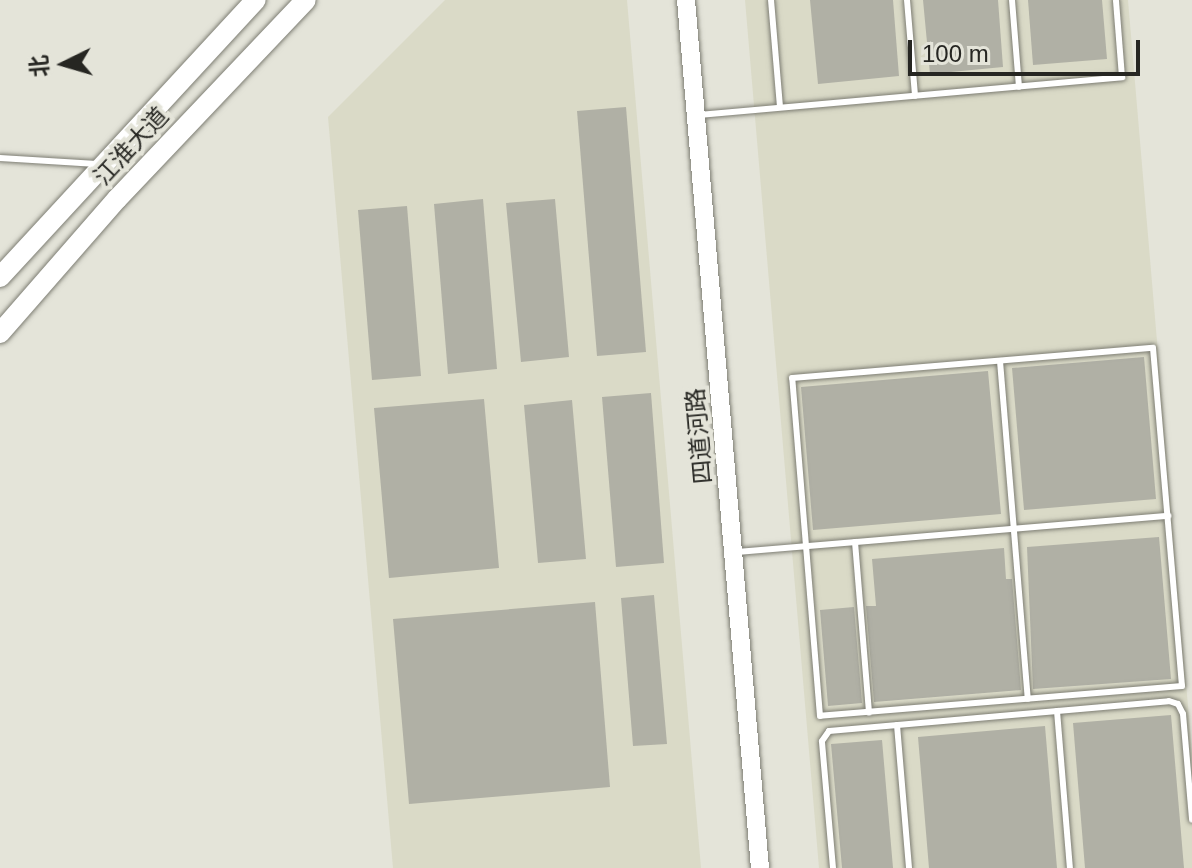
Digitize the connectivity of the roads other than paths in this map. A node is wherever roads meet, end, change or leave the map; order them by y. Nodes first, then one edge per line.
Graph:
1 (256, 0) edge
2 (306, 0) edge
3 (686, 0) edge
4 (771, 0) edge
5 (907, 0) edge
6 (1012, 0) edge
7 (1116, 0) edge
8 (1019, 87) junction
9 (915, 96) junction
10 (780, 107) junction
11 (696, 115) junction
12 (0, 158) edge
13 (101, 164) junction
14 (0, 277) edge
15 (0, 333) edge
16 (1000, 361) junction
17 (1168, 516) junction
18 (1014, 529) junction
19 (855, 542) junction
20 (806, 547) junction
21 (733, 553) junction
22 (1028, 699) junction
23 (1057, 711) junction
24 (869, 712) junction
25 (897, 725) junction
26 (1192, 820) edge
27 (760, 868) edge
28 (833, 868) edge
29 (909, 868) edge
30 (1070, 868) edge

1 - 13 main road, 江淮大道
2 - 15 main road, 江淮大道
3 - 11 street, 四道河路
4 - 10 lane
5 - 9 lane
6 - 8 lane
7 - 8 lane
8 - 9 lane
9 - 10 lane
10 - 11 lane
11 - 21 street, 四道河路
12 - 13 lane
13 - 14 main road, 江淮大道
16 - 17 lane
16 - 18 lane
16 - 20 lane
17 - 18 lane
17 - 22 lane
18 - 19 lane
18 - 22 lane
19 - 20 lane
19 - 24 lane
20 - 21 lane
20 - 24 lane
21 - 27 street, 四道河路
22 - 24 lane
23 - 25 lane
23 - 26 lane
23 - 30 lane
25 - 28 lane
25 - 29 lane

